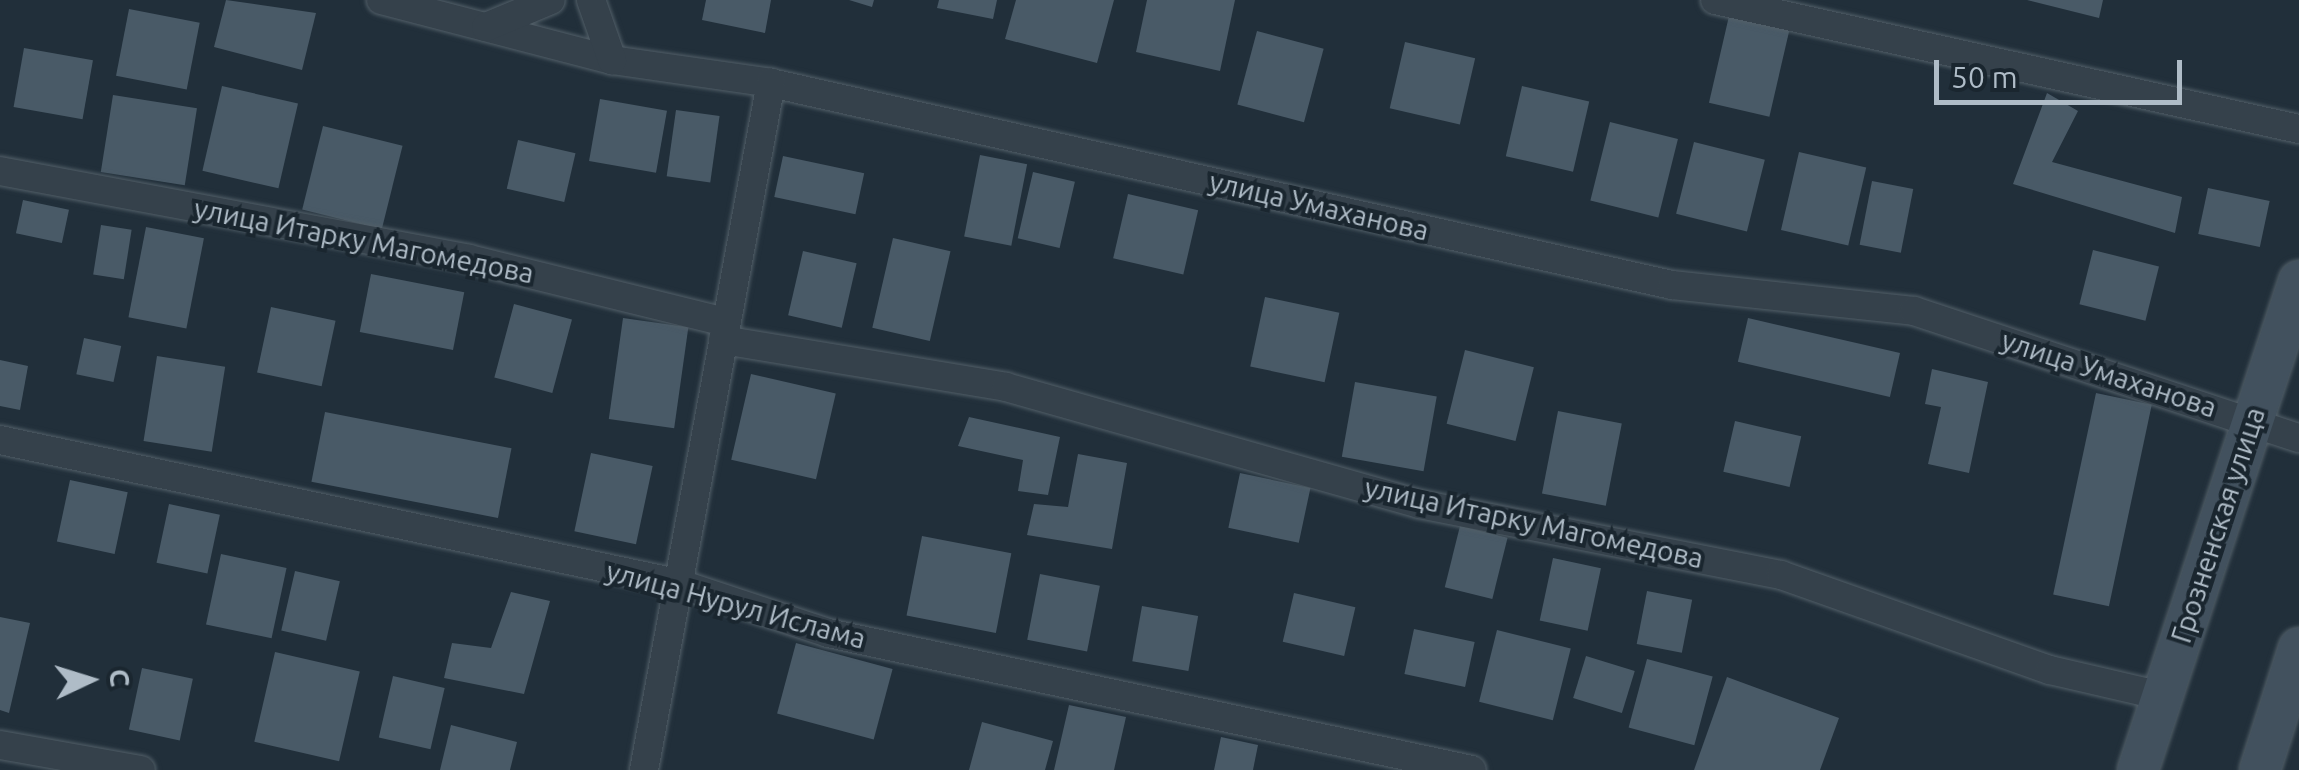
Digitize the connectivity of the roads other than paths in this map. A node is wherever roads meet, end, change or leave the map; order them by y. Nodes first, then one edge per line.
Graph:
1 (381, 0) edge
2 (551, 0) edge
3 (591, 0) edge
4 (1715, 0) edge
5 (486, 27) junction
6 (612, 60) junction
7 (771, 83) junction
8 (2299, 129) edge
9 (0, 171) edge
10 (2299, 280) edge
11 (725, 331) junction
12 (2252, 421) junction
13 (2299, 438) edge
14 (0, 440) edge
15 (677, 583) junction
16 (2299, 648) edge
17 (2162, 696) junction
18 (2286, 731) edge
19 (0, 745) edge
20 (140, 770) edge
21 (644, 770) edge
22 (1472, 770) edge
23 (2138, 770) edge
24 (2260, 770) edge

1 - 5 street, улица Умаханова
2 - 5 street
3 - 6 street
4 - 8 street
5 - 6 street, улица Умаханова
6 - 7 street, улица Умаханова
7 - 11 street
7 - 12 street, улица Умаханова
9 - 11 street, улица Итарку Магомедова
10 - 12 street, Грозненская улица
11 - 15 street
11 - 17 street, улица Итарку Магомедова
12 - 13 street, улица Умаханова
12 - 17 street, Грозненская улица
14 - 15 street, улица Нурул Ислама
15 - 21 street
15 - 22 street, улица Нурул Ислама
16 - 18 street
17 - 23 street, Грозненская улица
18 - 24 street
19 - 20 street

